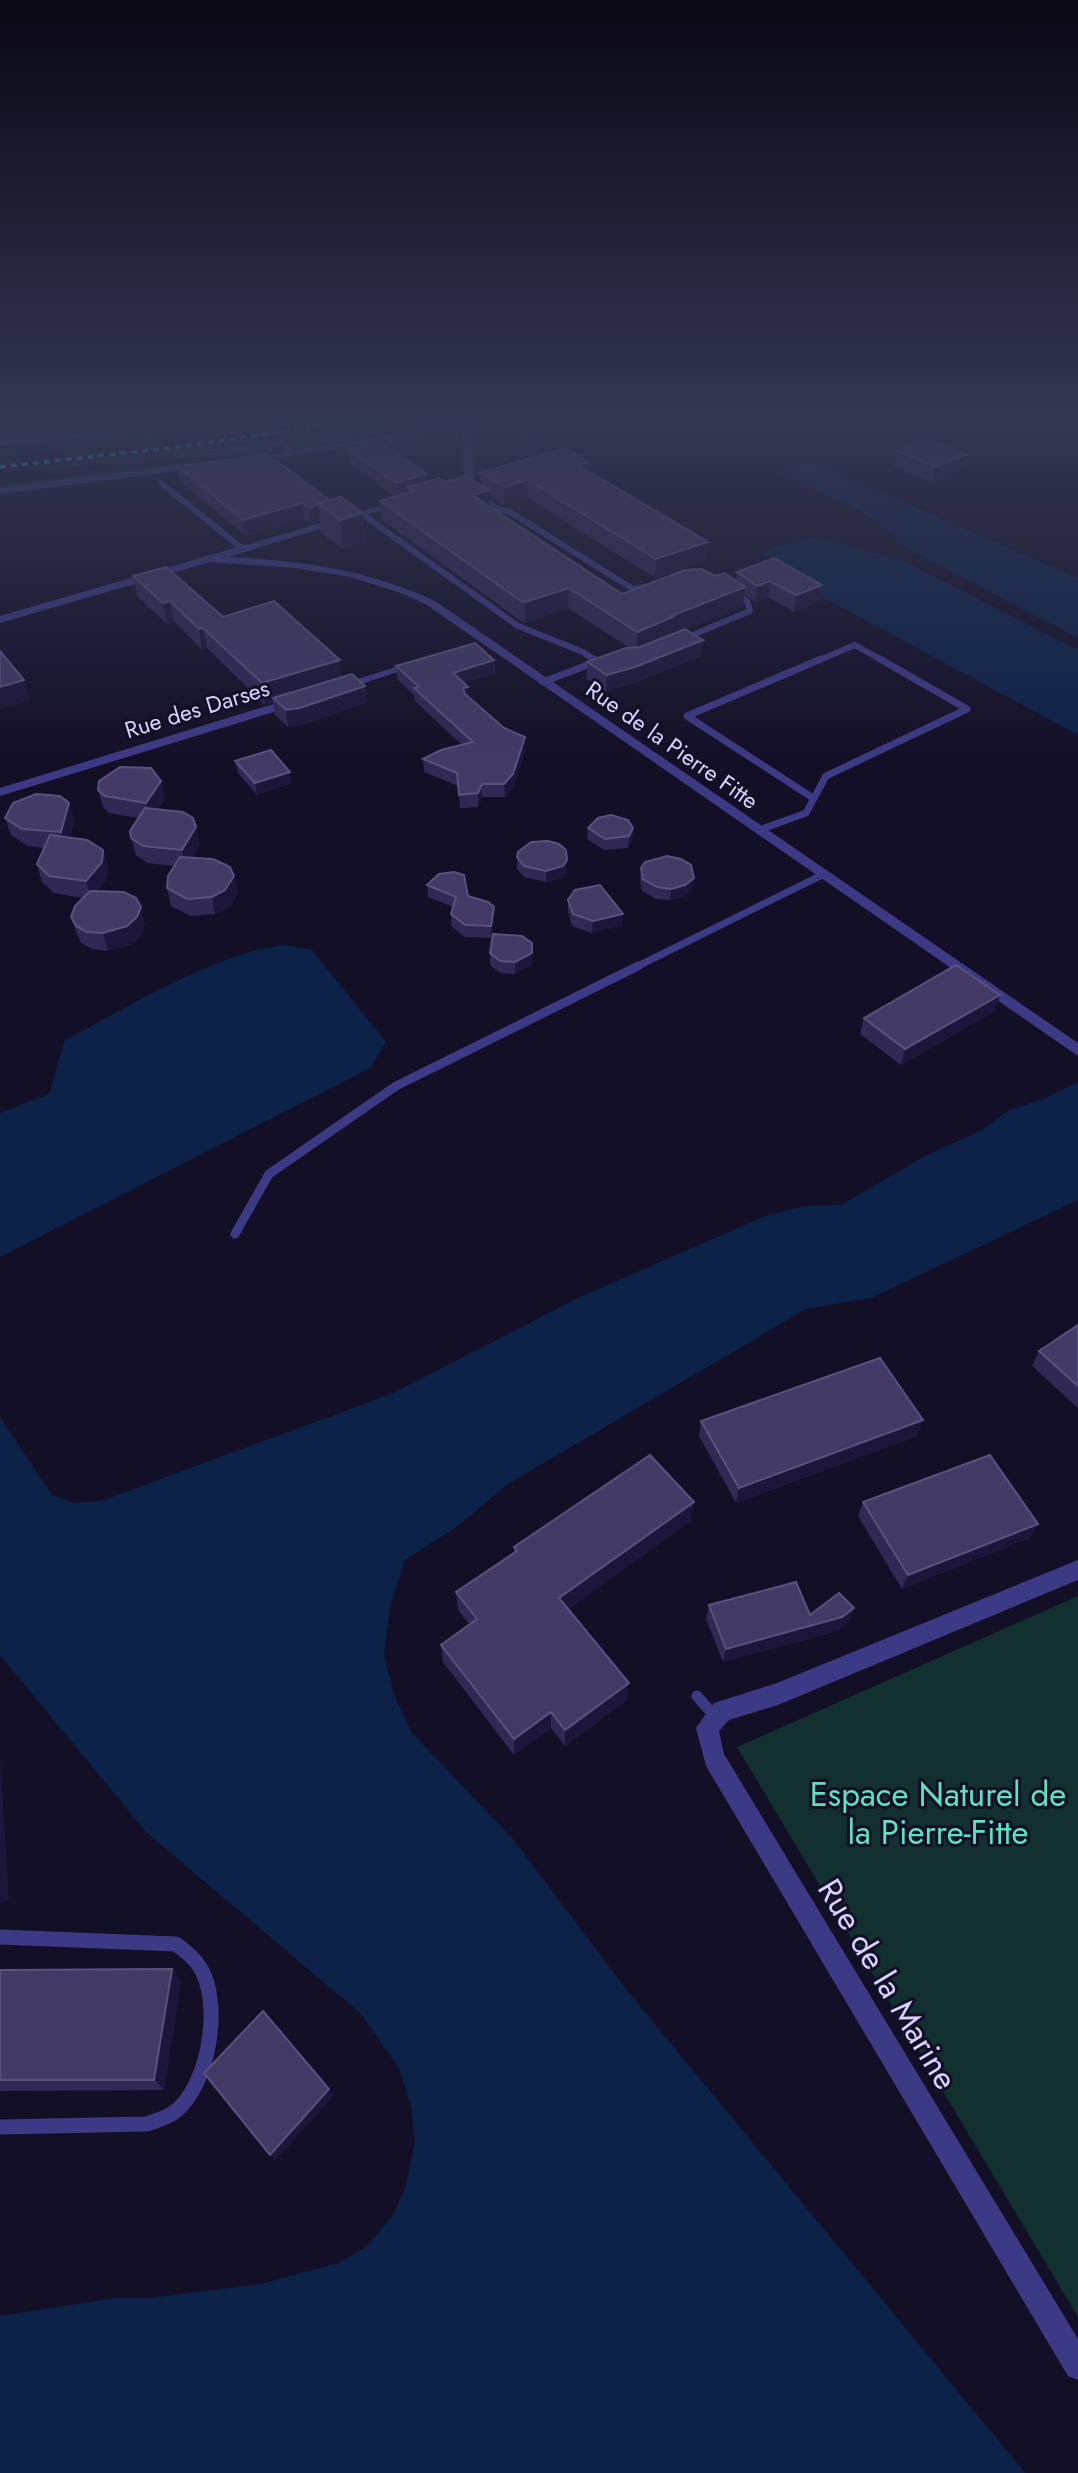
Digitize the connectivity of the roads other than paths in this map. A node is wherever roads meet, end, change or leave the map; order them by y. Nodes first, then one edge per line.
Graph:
1 (224, 533) edge
2 (296, 533) edge
3 (389, 533) edge
4 (544, 533) edge
5 (243, 549) junction
6 (209, 559) junction
7 (657, 585) edge
8 (727, 588) edge
9 (0, 620) edge
10 (675, 642) edge
11 (435, 659) edge
12 (604, 660) edge
13 (596, 661) junction
14 (543, 682) junction
15 (332, 690) edge
16 (306, 697) edge
17 (0, 792) edge
18 (813, 798) junction
19 (759, 830) junction
20 (822, 875) junction
21 (1078, 1051) edge
22 (235, 1234) dead end
23 (1078, 1570) edge
24 (697, 1696) dead end
25 (716, 1718) junction
26 (0, 1937) edge
27 (0, 2127) edge
28 (1078, 2366) edge

1 - 5 lane
2 - 5 street
3 - 13 lane
4 - 7 lane
5 - 6 street
6 - 9 street
6 - 14 street, Rue de la Pierre Fitte
8 - 10 lane
11 - 15 street
12 - 13 lane
13 - 14 lane
14 - 19 street, Rue de la Pierre Fitte
16 - 17 street, Rue des Darses
18 - 18 lane
18 - 19 lane
19 - 20 street, Rue de la Pierre Fitte
20 - 21 street, Rue de la Pierre Fitte
20 - 22 lane
23 - 25 street
24 - 25 lane
25 - 28 street, Rue de la Marine
26 - 27 lane

